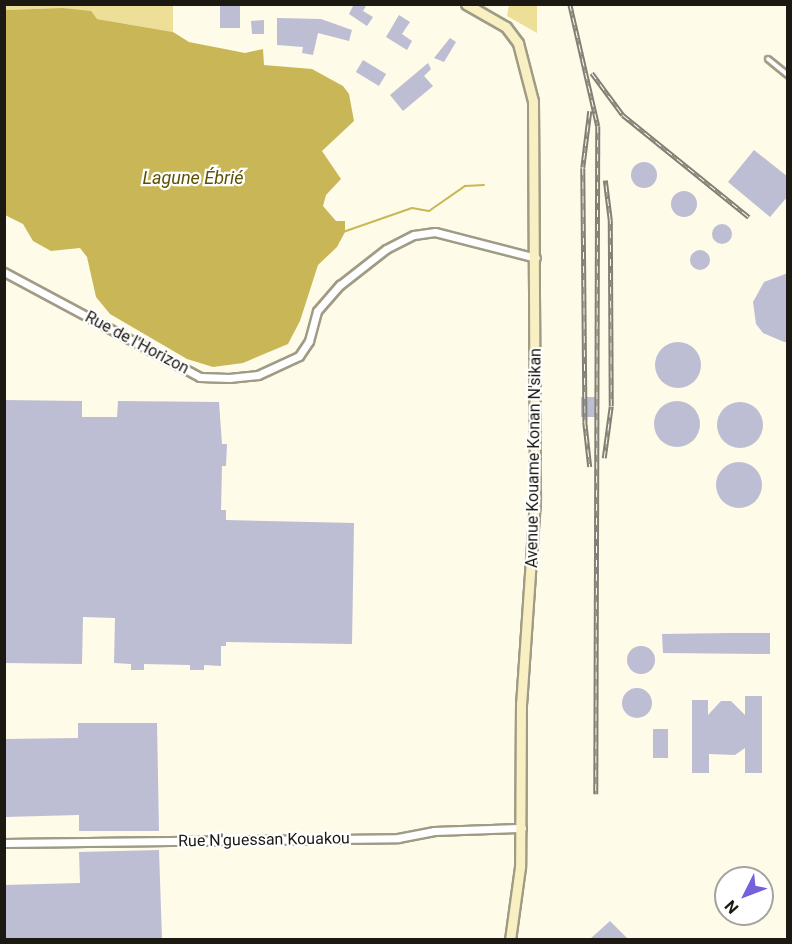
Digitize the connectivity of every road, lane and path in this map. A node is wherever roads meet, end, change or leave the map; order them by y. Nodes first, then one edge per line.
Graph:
1 (466, 4) edge
2 (768, 59) dead end
3 (788, 75) edge
4 (536, 258) junction
5 (4, 272) edge
6 (522, 828) junction
7 (4, 843) edge
8 (510, 939) edge

1 - 4 street, Avenue Kouame Konan N'sikan
2 - 3 lane
4 - 5 street, Rue de l'Horizon
4 - 6 street, Avenue Kouame Konan N'sikan
6 - 7 street, Rue N'guessan Kouakou
6 - 8 street, Avenue Kouame Konan N'sikan

